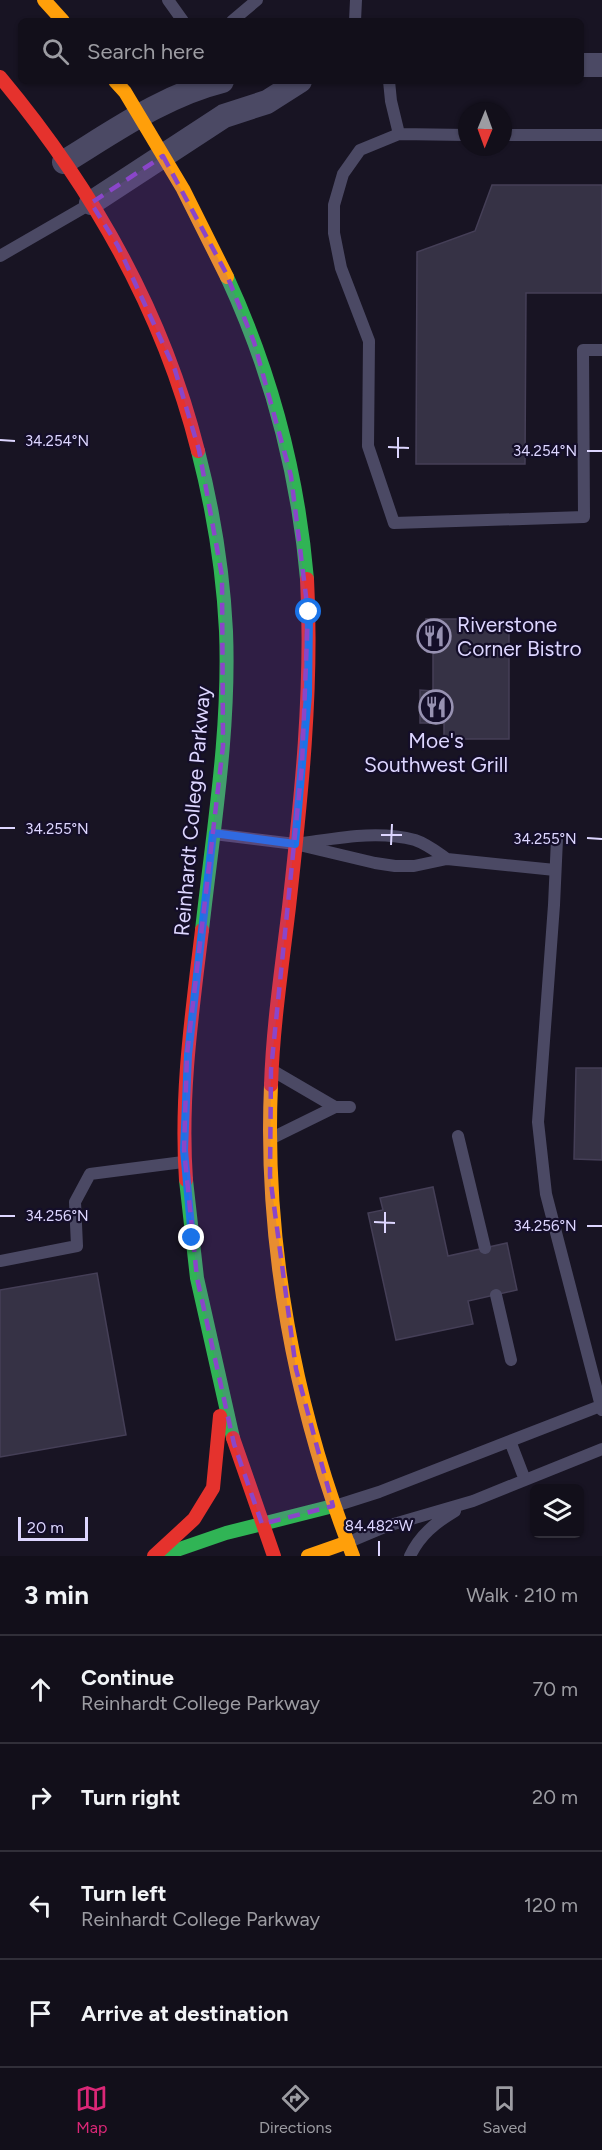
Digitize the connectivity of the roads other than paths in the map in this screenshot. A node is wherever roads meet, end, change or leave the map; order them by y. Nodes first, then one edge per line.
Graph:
1 (44, 0) edge
2 (168, 0) edge
3 (257, 0) edge
4 (356, 0) edge
5 (60, 18) edge
6 (181, 18) edge
7 (236, 18) edge
8 (355, 18) edge
9 (584, 65) edge
10 (602, 65) edge
11 (0, 77) edge
12 (118, 84) edge
13 (209, 84) edge
14 (295, 84) edge
15 (389, 84) edge
16 (140, 116) junction
17 (399, 134) junction
18 (458, 135) edge
19 (512, 135) edge
20 (602, 135) edge
21 (163, 156) junction
22 (64, 162) junction
23 (91, 203) junction
24 (0, 256) edge
25 (602, 350) edge
26 (213, 833) junction
27 (557, 839) dead end
28 (295, 844) junction
29 (447, 859) junction
30 (555, 870) junction
31 (271, 1070) junction
32 (335, 1107) junction
33 (350, 1107) dead end
34 (458, 1136) dead end
35 (270, 1139) junction
36 (185, 1161) junction
37 (485, 1248) dead end
38 (0, 1261) edge
39 (496, 1295) dead end
40 (512, 1360) dead end
41 (223, 1394) junction
42 (601, 1408) edge
43 (510, 1441) junction
44 (602, 1449) edge
45 (525, 1480) junction
46 (473, 1501) junction
47 (333, 1506) junction
48 (262, 1524) junction
49 (348, 1542) junction
50 (154, 1556) edge
51 (160, 1556) edge
52 (274, 1556) edge
53 (308, 1556) edge
54 (353, 1556) edge
55 (410, 1556) edge

1 - 5 street
2 - 6 lane
3 - 7 lane
4 - 8 lane
9 - 10 street
11 - 22 street, Reinhardt College Parkway
12 - 16 street
13 - 16 street
14 - 21 street
15 - 17 lane
16 - 21 street
16 - 22 street
17 - 18 lane
17 - 25 lane
19 - 20 lane
21 - 23 street
21 - 28 street
22 - 23 street, Reinhardt College Parkway
23 - 24 lane
23 - 26 street, Reinhardt College Parkway
26 - 28 lane
26 - 36 street, Reinhardt College Parkway
27 - 30 lane
28 - 29 lane
28 - 29 lane
28 - 31 street
29 - 30 lane
30 - 42 lane
31 - 32 lane
31 - 35 street
32 - 33 lane
32 - 35 lane
34 - 37 lane
35 - 47 street
36 - 38 lane
36 - 41 street, Reinhardt College Parkway
39 - 40 lane
41 - 48 street, Reinhardt College Parkway
41 - 50 street
42 - 43 lane
43 - 45 lane
43 - 47 lane
44 - 45 lane
45 - 46 lane
46 - 49 lane
46 - 55 lane
47 - 48 street
47 - 49 street
48 - 51 street
48 - 52 street, Reinhardt College Parkway
49 - 53 street
49 - 54 street

